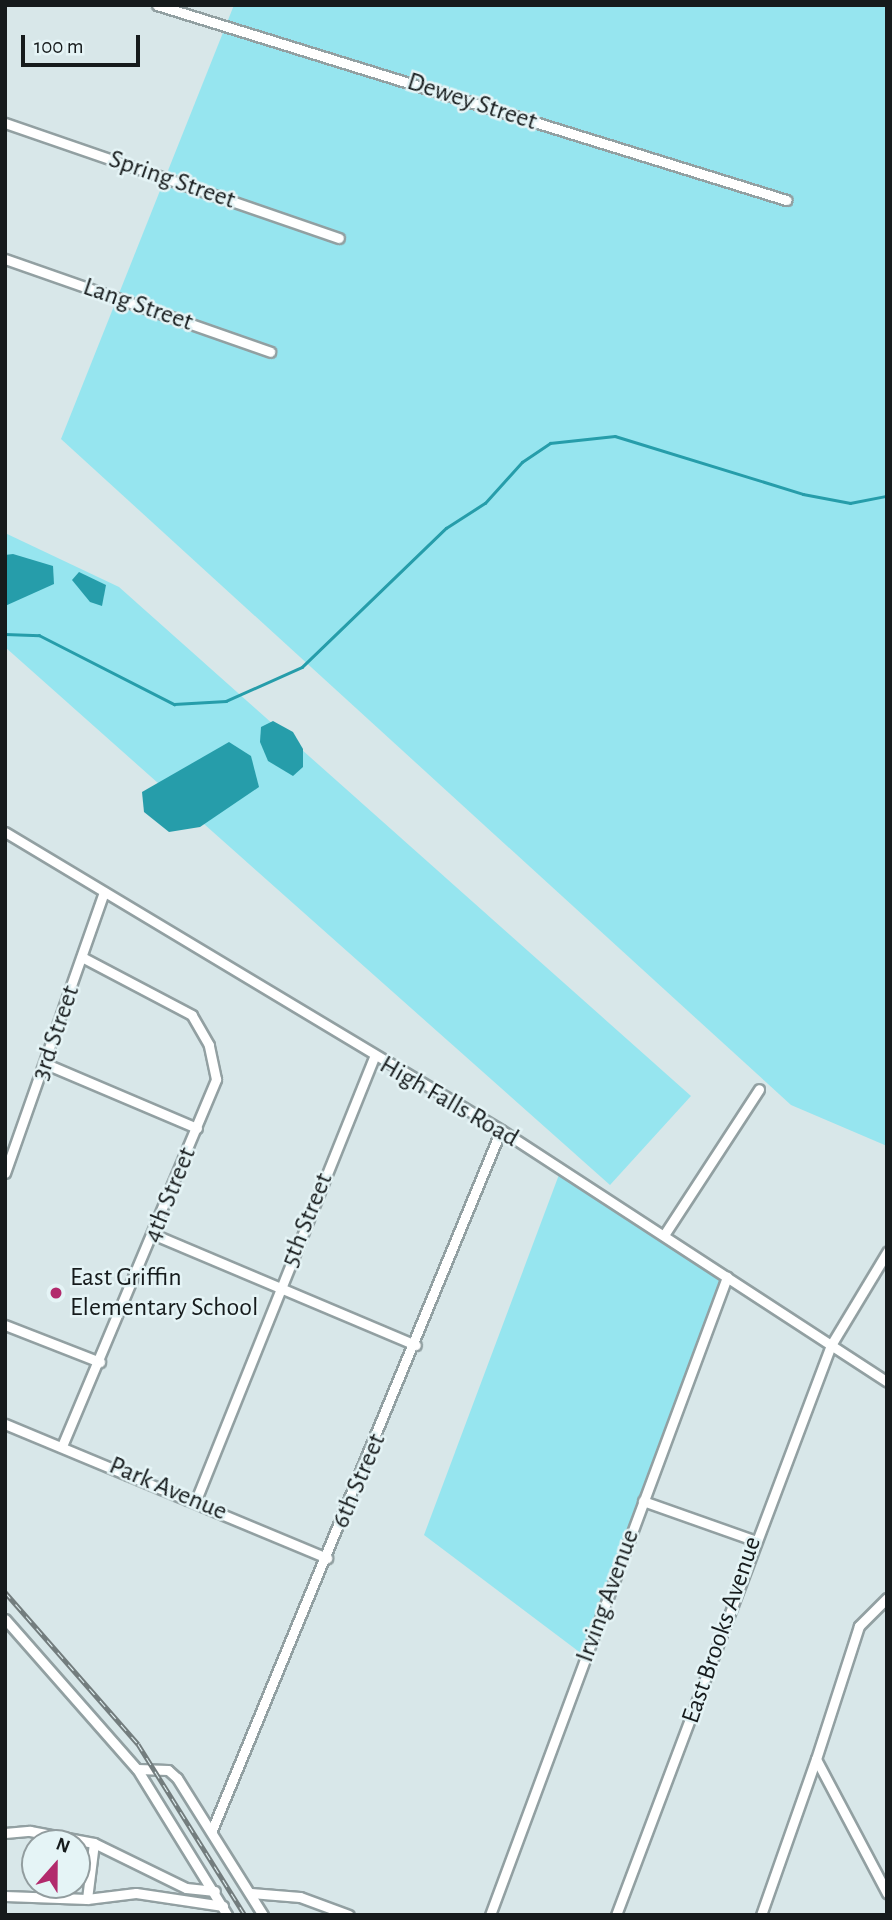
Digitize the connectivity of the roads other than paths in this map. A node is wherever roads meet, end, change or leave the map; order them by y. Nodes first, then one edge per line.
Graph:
1 (157, 5) edge
2 (179, 8) edge
3 (5, 123) edge
4 (786, 200) dead end
5 (338, 237) dead end
6 (5, 259) edge
7 (270, 352) dead end
8 (5, 832) edge
9 (104, 892) junction
10 (82, 957) junction
11 (374, 1058) junction
12 (46, 1064) junction
13 (759, 1089) dead end
14 (197, 1128) junction
15 (501, 1130) junction
16 (5, 1172) edge
17 (155, 1235) junction
18 (664, 1236) junction
19 (887, 1252) edge
20 (727, 1277) junction
21 (281, 1285) junction
22 (5, 1325) edge
23 (416, 1345) junction
24 (831, 1345) junction
25 (100, 1362) junction
26 (887, 1382) edge
27 (7, 1424) edge
28 (62, 1446) junction
29 (196, 1500) junction
30 (643, 1501) junction
31 (753, 1541) junction
32 (327, 1558) junction
33 (887, 1598) edge
34 (5, 1619) edge
35 (816, 1759) junction
36 (137, 1769) junction
37 (212, 1830) junction
38 (5, 1833) edge
39 (94, 1843) junction
40 (91, 1864) edge
41 (215, 1891) junction
42 (251, 1893) junction
43 (887, 1893) edge
44 (91, 1898) edge
45 (225, 1910) edge
46 (263, 1915) edge
47 (349, 1915) edge
48 (490, 1915) edge
49 (616, 1915) edge
50 (761, 1915) edge

1 - 2 street, Dewey Street
2 - 4 street, Dewey Street
3 - 5 street, Spring Street
6 - 7 street, Lang Street
8 - 9 street, High Falls Road
9 - 10 street, 3rd Street
9 - 11 street, High Falls Road
10 - 12 street, 3rd Street
10 - 14 street, 4th Street
11 - 15 street, High Falls Road
11 - 21 street, 5th Street
12 - 14 street
12 - 16 street, 3rd Street
13 - 18 street
14 - 17 street, 4th Street
15 - 18 street, High Falls Road
15 - 23 street, 6th Street
17 - 21 street
17 - 25 street, 4th Street
18 - 20 street, High Falls Road
19 - 24 street, East Brooks Avenue
20 - 24 street, High Falls Road
20 - 30 street, Irving Avenue
21 - 23 street
21 - 29 street, 5th Street
22 - 25 street
23 - 32 street, 6th Street
24 - 26 street, High Falls Road
24 - 31 street, East Brooks Avenue
25 - 28 street, 4th Street
27 - 28 street, Park Avenue
28 - 29 street, Park Avenue
29 - 32 street, Park Avenue
30 - 31 street
30 - 48 street, Irving Avenue
31 - 49 street, East Brooks Avenue
32 - 37 street, 6th Street
33 - 35 street
34 - 36 street
35 - 43 street
35 - 50 street
36 - 37 street
36 - 41 street
37 - 42 street
38 - 39 street
39 - 40 street
39 - 41 street
41 - 45 street
42 - 46 street
42 - 47 street
44 - 45 street

